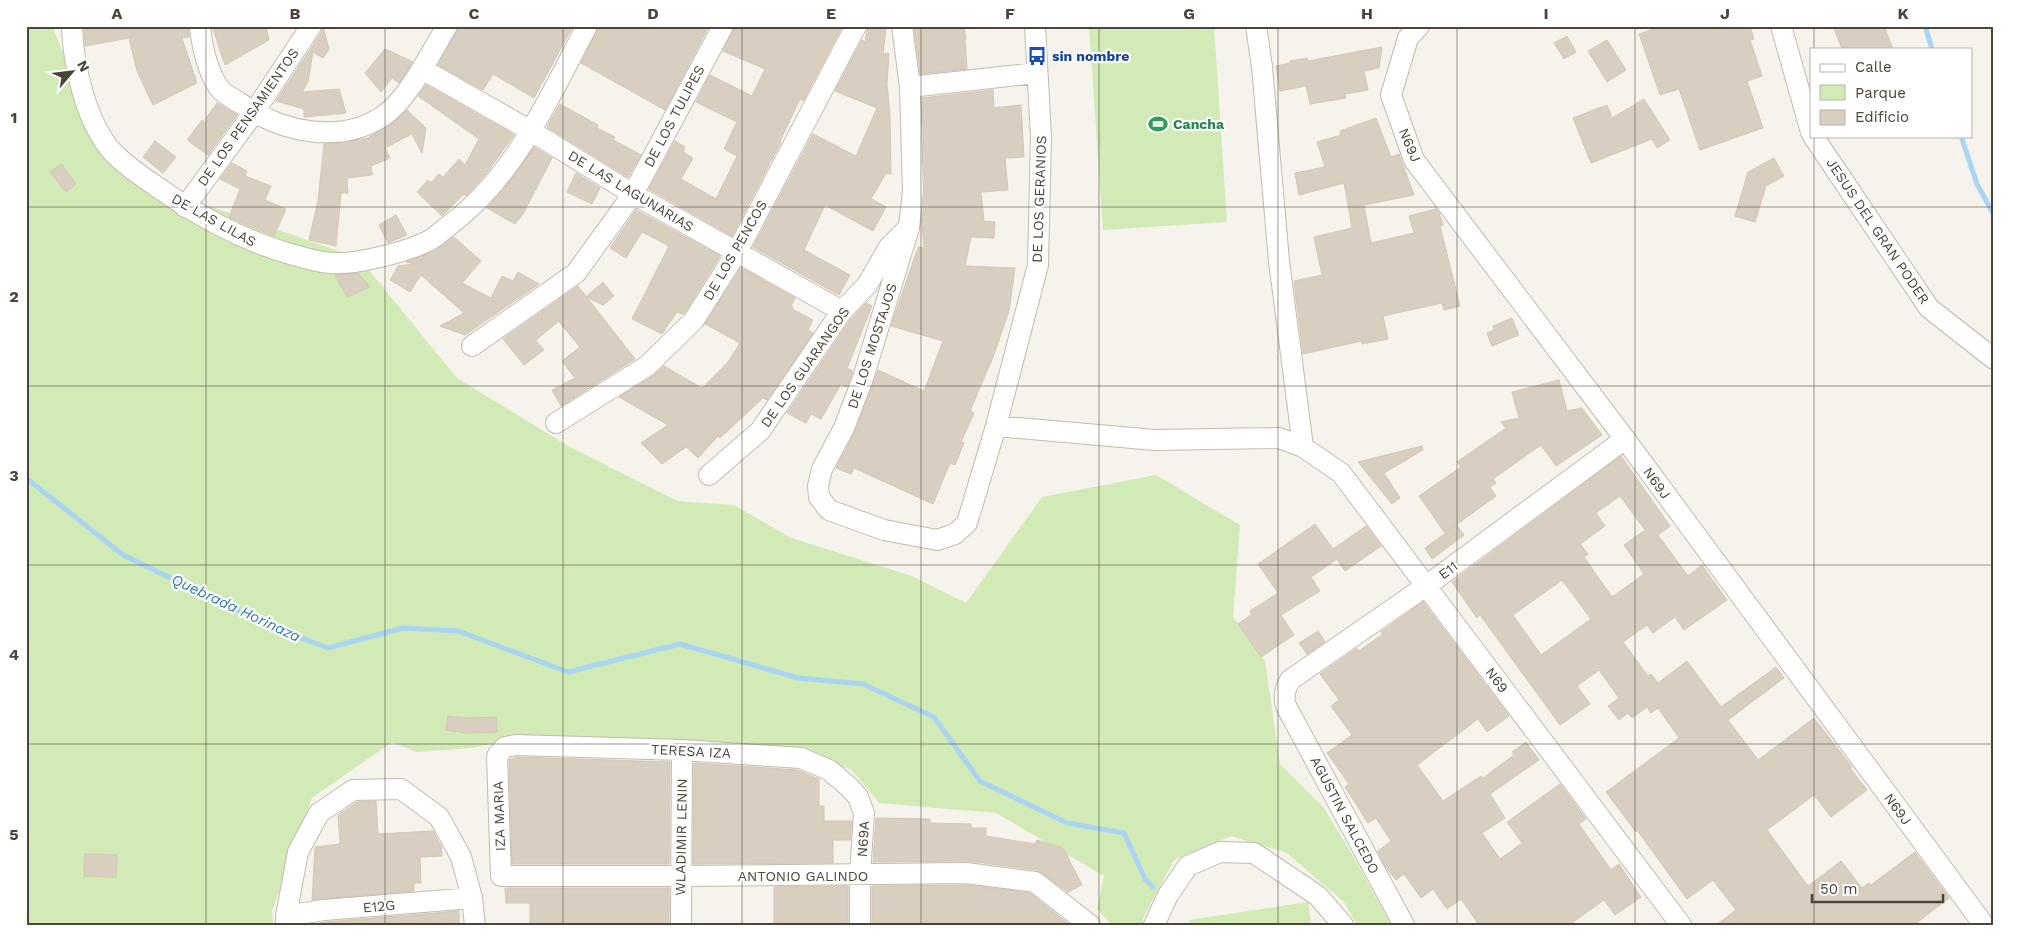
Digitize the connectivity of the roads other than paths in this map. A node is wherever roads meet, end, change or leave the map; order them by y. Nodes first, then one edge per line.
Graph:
1 (72, 26) edge
2 (200, 26) edge
3 (311, 26) edge
4 (446, 26) edge
5 (587, 26) edge
6 (723, 26) edge
7 (902, 26) edge
8 (1035, 26) edge
9 (1256, 26) edge
10 (1418, 26) edge
11 (1781, 26) edge
12 (851, 28) edge
13 (422, 69) junction
14 (1036, 73) junction
15 (910, 87) junction
16 (254, 114) junction
17 (1810, 128) edge
18 (531, 131) junction
19 (1814, 138) edge
20 (633, 194) junction
21 (185, 207) junction
22 (909, 228) junction
23 (737, 252) junction
24 (842, 311) junction
25 (472, 346) dead end
26 (1994, 359) edge
27 (556, 423) dead end
28 (996, 426) junction
29 (1625, 440) junction
30 (1303, 447) junction
31 (709, 475) dead end
32 (967, 523) joint
33 (1426, 586) junction
34 (1286, 706) joint
35 (682, 750) junction
36 (498, 756) joint
37 (864, 813) joint
38 (860, 875) junction
39 (501, 876) joint
40 (681, 876) junction
41 (472, 898) junction
42 (286, 921) edge
43 (475, 925) edge
44 (681, 925) edge
45 (860, 925) edge
46 (1090, 925) edge
47 (1154, 925) edge
48 (1343, 925) edge
49 (1404, 925) edge
50 (1681, 925) edge
51 (1984, 925) edge

1 - 21 street, DE LAS LILAS
2 - 16 street
3 - 16 street, DE LOS PENSAMIENTOS
4 - 13 street
5 - 18 street, DE LAS LILAS
6 - 20 street, DE LOS TULIPES
7 - 15 street, DE LOS MOSTAJOS
8 - 14 street, DE LOS GERANIOS
9 - 30 street
10 - 29 street, N69J
11 - 17 street
12 - 23 street, DE LOS PENCOS
13 - 16 street
13 - 18 street, DE LAS LAGUNARIAS
14 - 15 street
14 - 28 street, DE LOS GERANIOS
15 - 22 street, DE LOS MOSTAJOS
16 - 21 street, DE LOS PENSAMIENTOS
18 - 20 street, DE LAS LAGUNARIAS
18 - 21 street, DE LAS LILAS
19 - 26 street, JESUS DEL GRAN PODER
20 - 23 street, DE LAS LAGUNARIAS
20 - 25 street, DE LOS TULIPES
22 - 24 street, DE LOS GUARANGOS
22 - 32 street, DE LOS MOSTAJOS
23 - 24 street, DE LAS LAGUNARIAS
23 - 27 street, DE LOS PENCOS
24 - 31 street, DE LOS GUARANGOS
28 - 30 street
28 - 32 street, DE LOS GERANIOS
29 - 33 street, E11
29 - 51 street, N69J
30 - 33 street, N69
33 - 34 street, E11
33 - 50 street, N69
34 - 49 street, AGUSTIN SALCEDO
35 - 36 street, TERESA IZA
35 - 37 street, TERESA IZA
35 - 40 street, WLADIMIR LENIN
36 - 39 street, IZA MARIA
37 - 38 street, N69A
38 - 40 street, ANTONIO GALINDO
38 - 45 street, N69A
38 - 46 street, ANTONIO GALINDO
39 - 40 street, ANTONIO GALINDO
40 - 44 street, WLADIMIR LENIN
41 - 42 street, E12G
41 - 42 street
41 - 43 street
47 - 48 street

